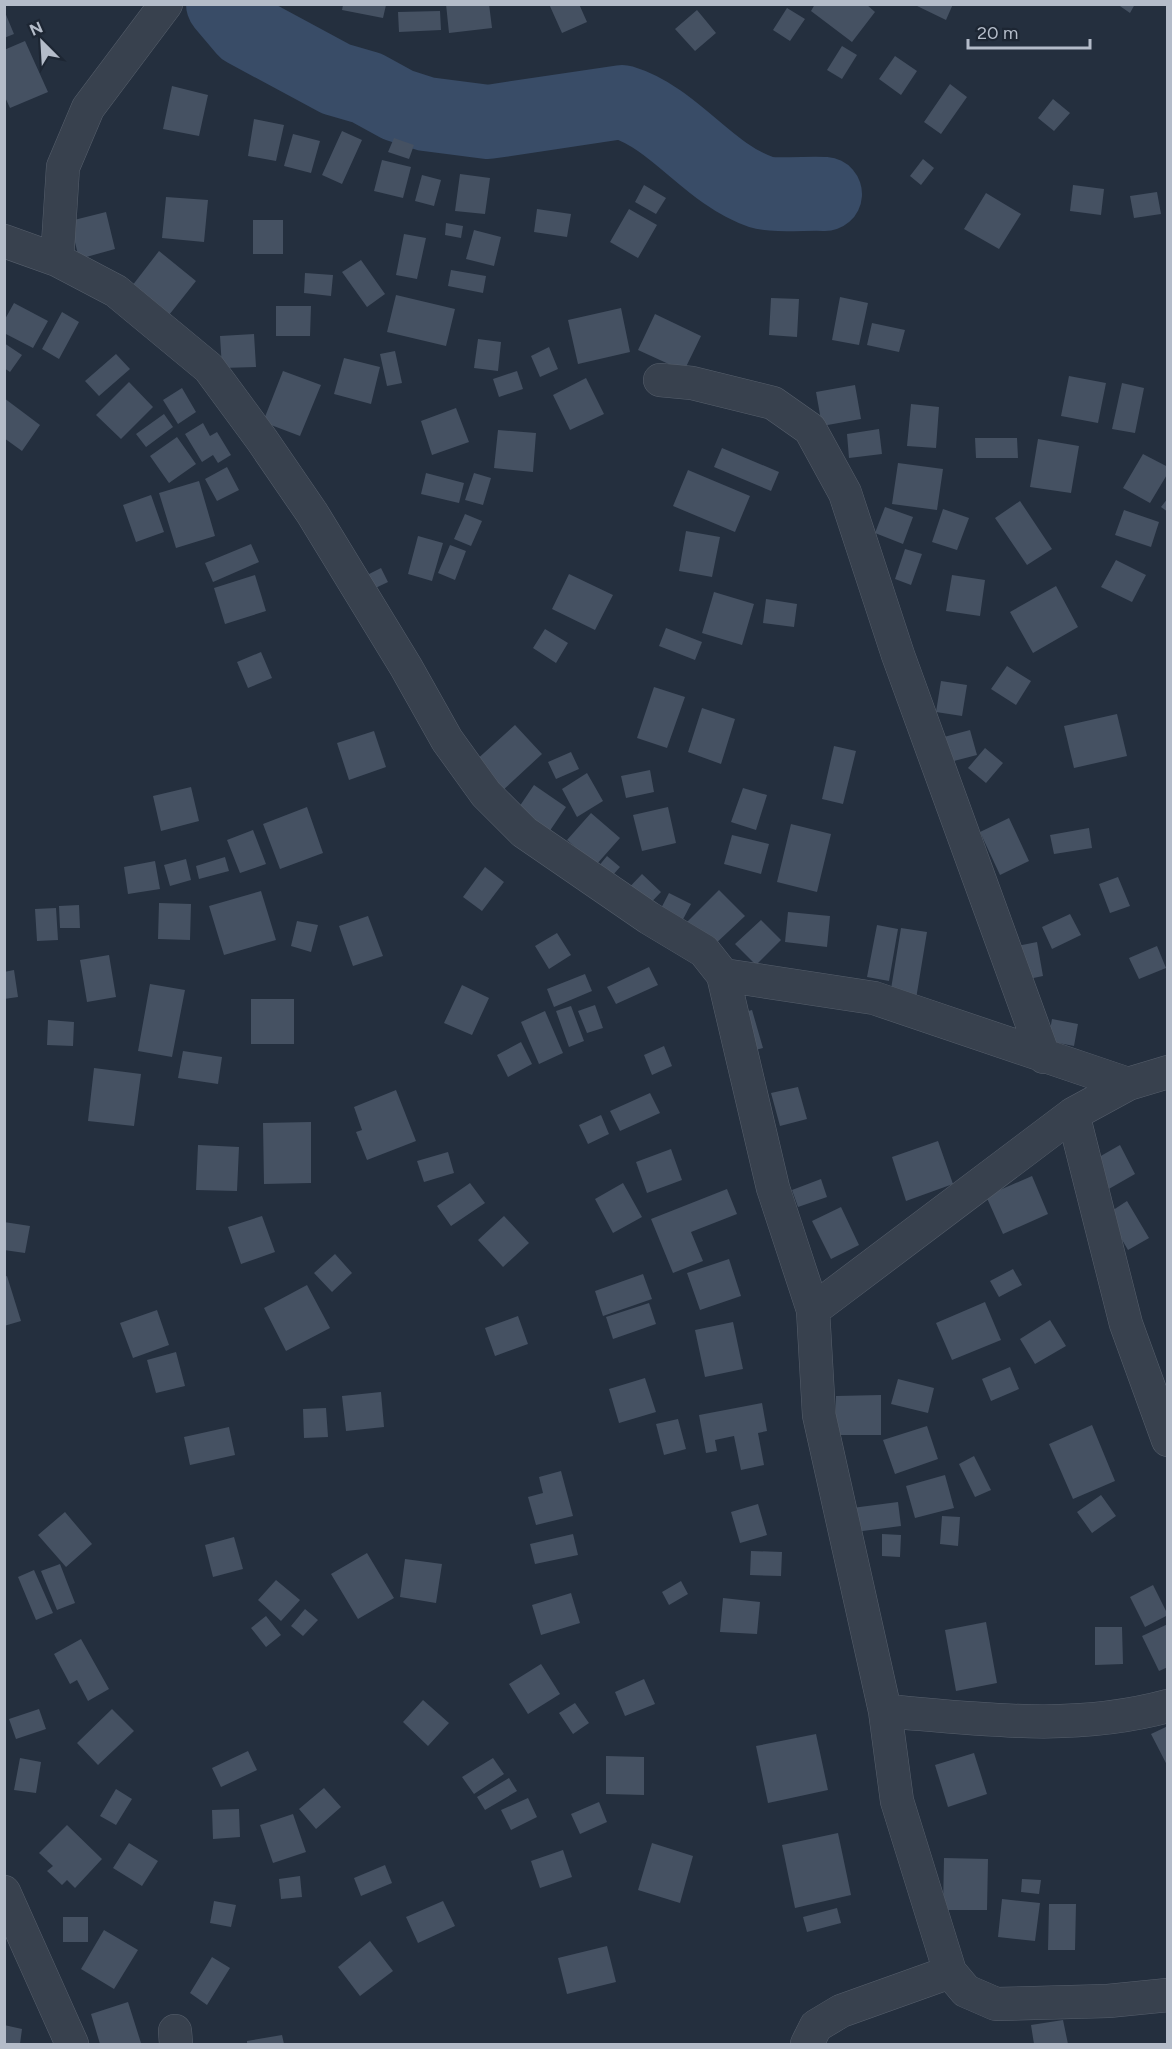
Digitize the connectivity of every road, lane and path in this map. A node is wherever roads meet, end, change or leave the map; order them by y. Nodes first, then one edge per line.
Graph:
1 (166, 4) edge
2 (4, 242) edge
3 (57, 260) junction
4 (660, 380) dead end
5 (723, 975) junction
6 (1044, 1057) junction
7 (1167, 1072) edge
8 (1128, 1084) junction
9 (1073, 1114) junction
10 (813, 1310) junction
11 (1167, 1440) edge
12 (1167, 1706) edge
13 (885, 1711) junction
14 (6, 1901) edge
15 (950, 1972) junction
16 (1167, 1995) edge
17 (72, 2044) edge
18 (807, 2044) edge

1 - 3 street
2 - 3 street
3 - 5 street
4 - 6 street
5 - 6 street
5 - 10 street
6 - 8 street
7 - 8 street
8 - 9 street
9 - 10 street
9 - 11 street
10 - 13 street
12 - 13 street
13 - 15 street
14 - 17 street
15 - 16 street
15 - 18 street

